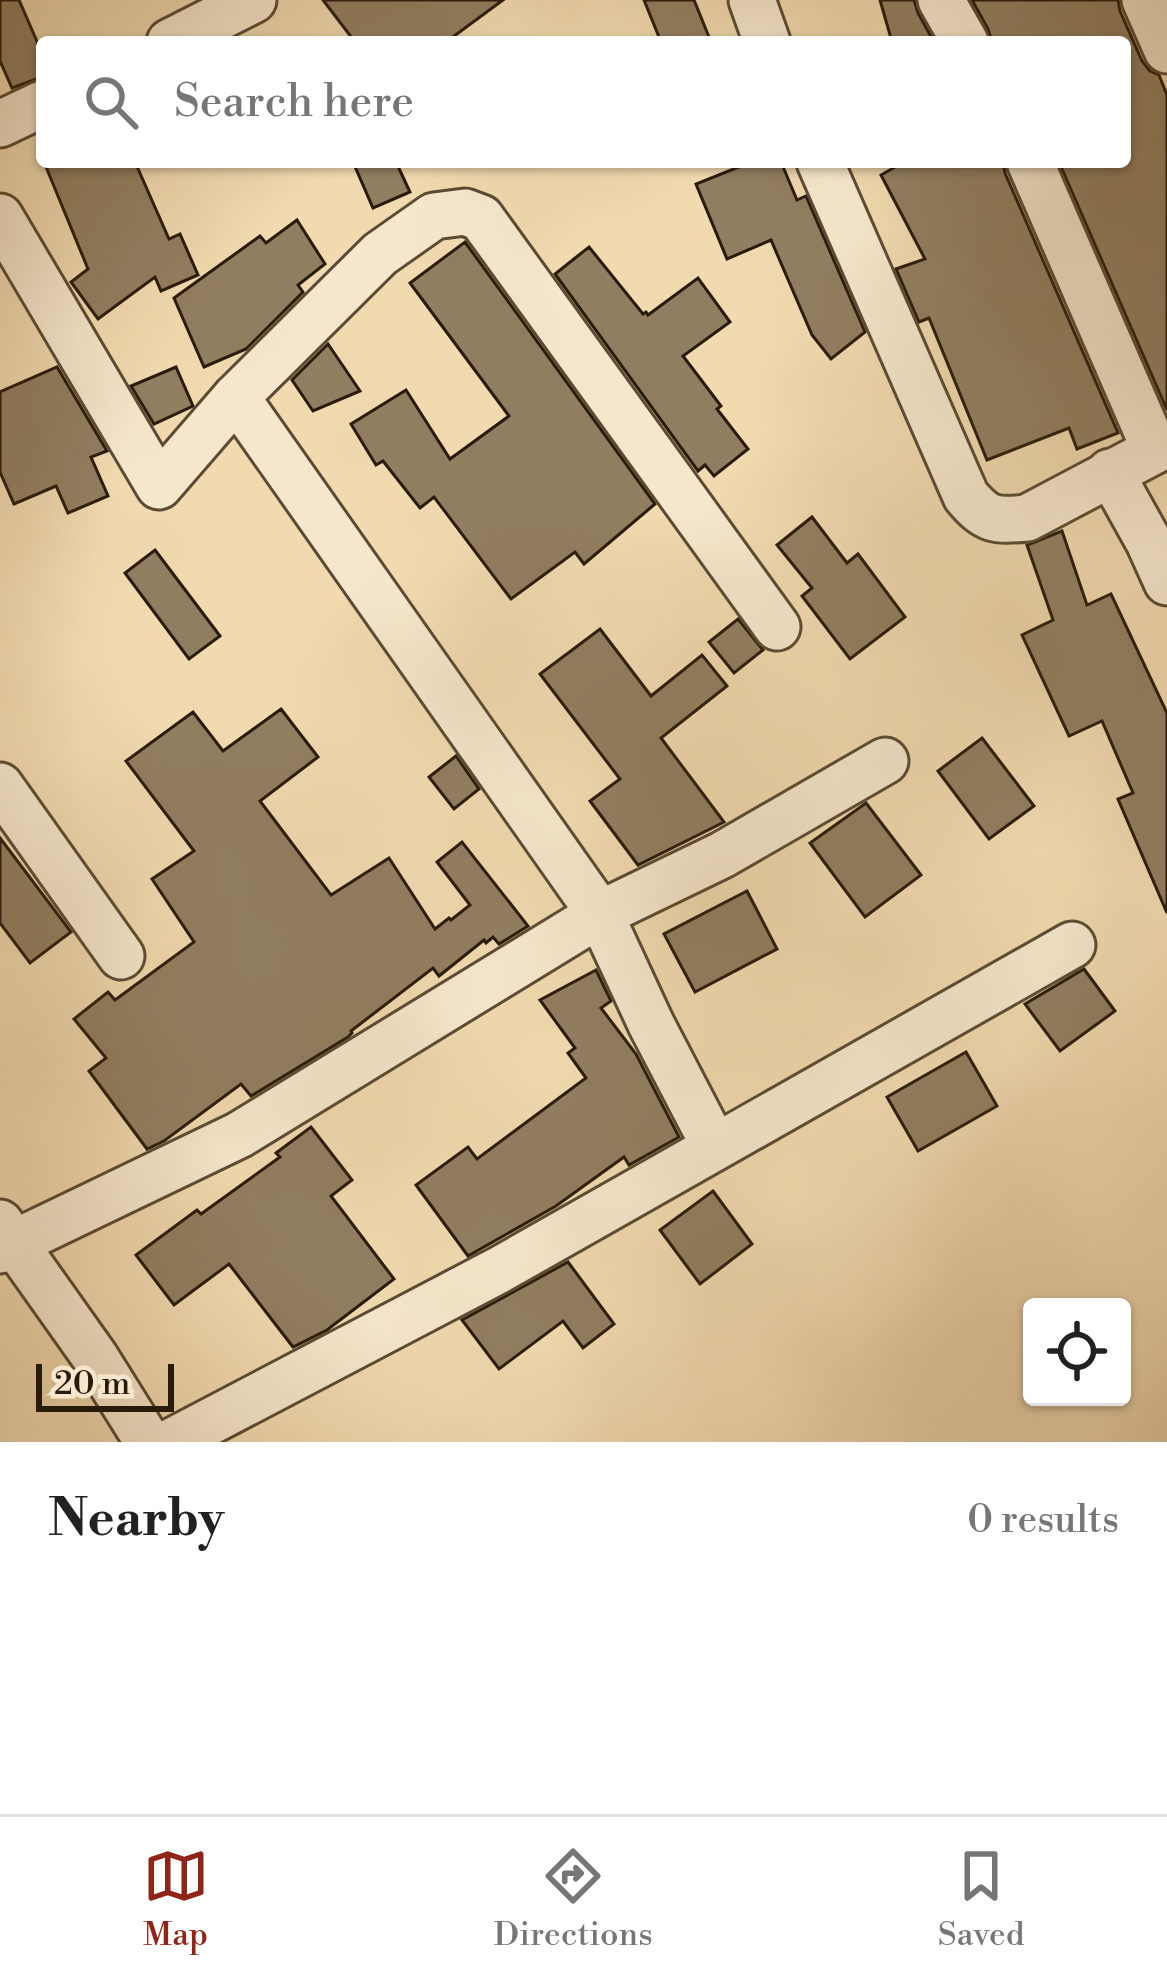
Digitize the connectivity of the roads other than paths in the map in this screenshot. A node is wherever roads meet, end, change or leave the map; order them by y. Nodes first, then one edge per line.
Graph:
1 (253, 0) edge
2 (752, 0) edge
3 (941, 0) edge
4 (1144, 0) edge
5 (182, 36) edge
6 (765, 36) edge
7 (962, 36) edge
8 (1167, 50) edge
9 (36, 107) edge
10 (0, 124) edge
11 (823, 168) edge
12 (1033, 168) edge
13 (0, 217) edge
14 (236, 397) junction
15 (1161, 447) edge
16 (1110, 472) junction
17 (1167, 582) edge
18 (777, 627) dead end
19 (885, 761) dead end
20 (0, 786) edge
21 (600, 914) junction
22 (1072, 944) dead end
23 (121, 956) dead end
24 (715, 1147) junction
25 (4, 1238) edge
26 (148, 1442) edge
27 (171, 1442) edge

1 - 5 street
2 - 6 street
3 - 7 street
4 - 8 street
9 - 10 street
11 - 16 street
12 - 15 street
13 - 14 street
14 - 18 street
14 - 21 street
15 - 16 street
16 - 17 street
19 - 21 street
20 - 23 street
21 - 24 street
21 - 25 street
22 - 24 street
24 - 27 street
25 - 26 street

